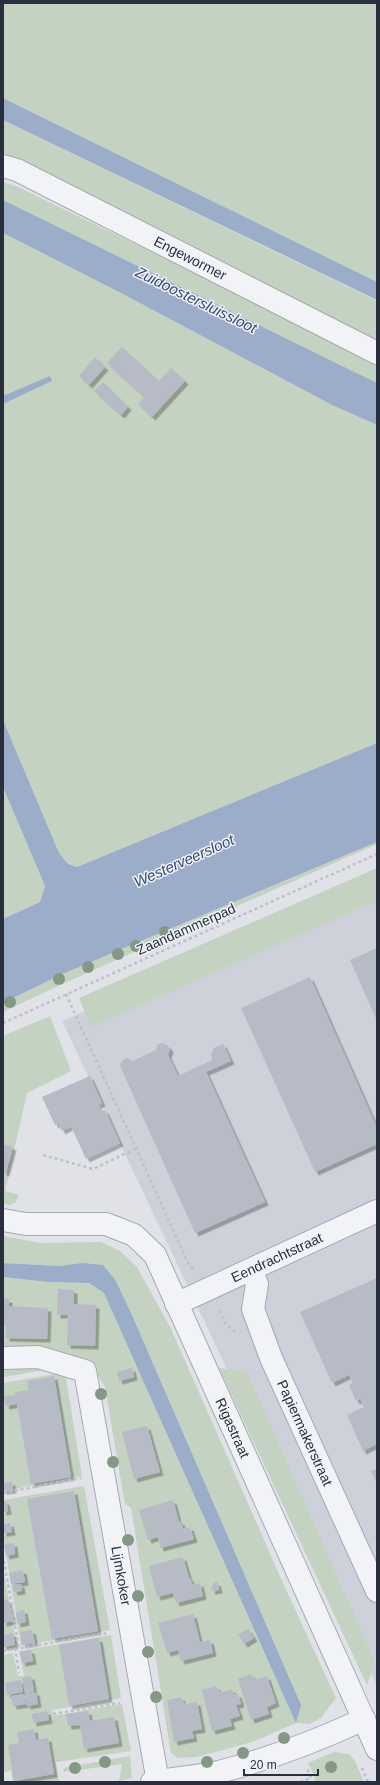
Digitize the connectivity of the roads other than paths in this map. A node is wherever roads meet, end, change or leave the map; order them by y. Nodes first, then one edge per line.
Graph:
1 (3, 166) edge
2 (377, 353) edge
3 (377, 1211) edge
4 (3, 1220) edge
5 (251, 1270) junction
6 (176, 1304) junction
7 (3, 1358) edge
8 (377, 1591) edge
9 (364, 1719) junction
10 (377, 1749) edge
11 (156, 1782) edge

1 - 2 street, Engewormer
3 - 5 street, Eendrachtstraat
4 - 6 street, Rigastraat
5 - 6 street, Eendrachtstraat
5 - 8 street, Papiermakerstraat
6 - 9 street, Rigastraat
7 - 11 street, Lijmkoker
9 - 10 street, Rigastraat
9 - 11 street, Lijmkoker

